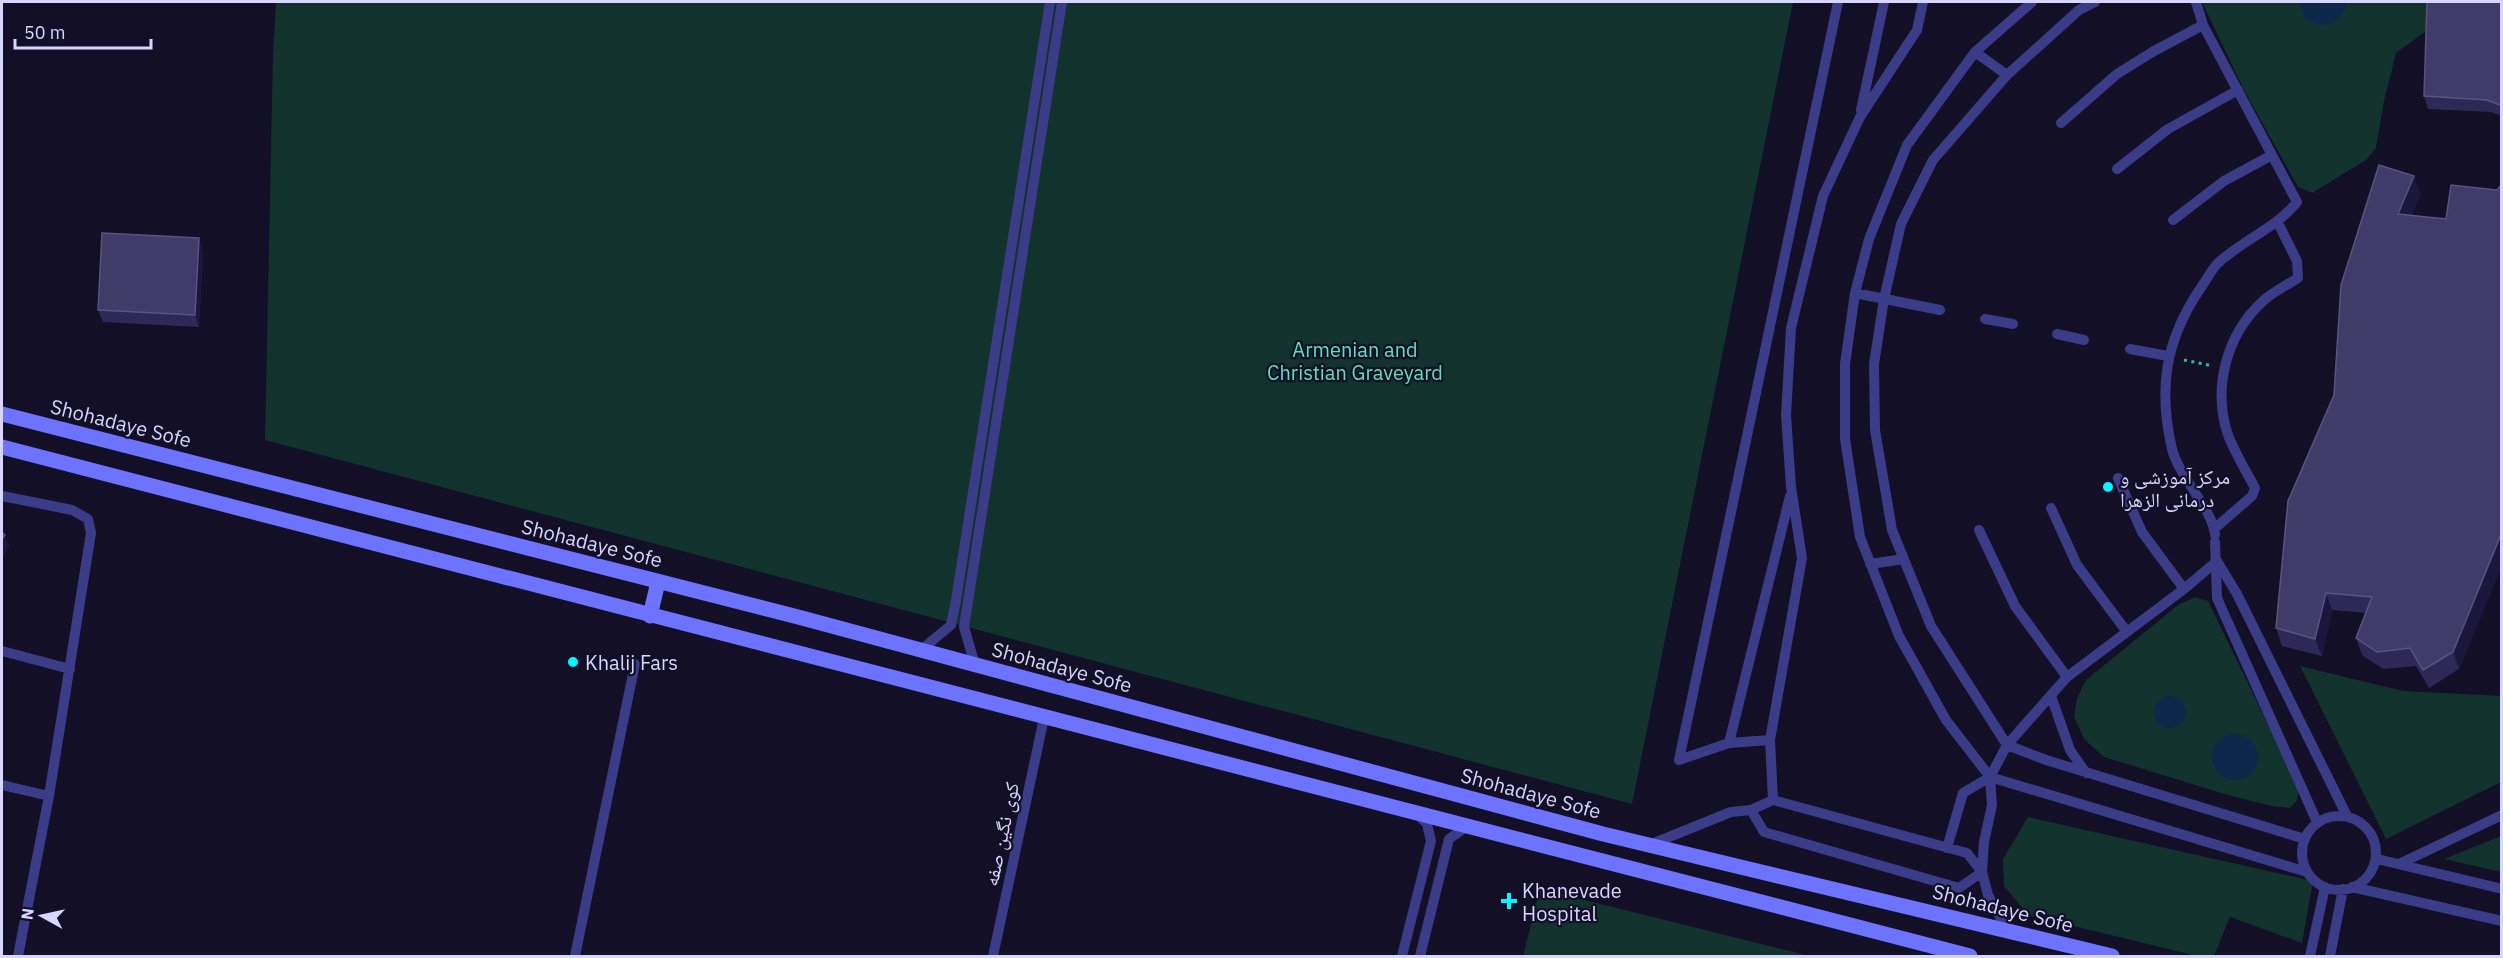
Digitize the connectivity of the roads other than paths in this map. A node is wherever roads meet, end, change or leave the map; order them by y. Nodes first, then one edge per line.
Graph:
1 (1050, 2) edge
2 (1062, 2) edge
3 (1838, 2) edge
4 (1884, 2) edge
5 (1923, 2) edge
6 (2032, 2) edge
7 (2095, 2) edge
8 (2196, 2) edge
9 (2203, 25) junction
10 (1975, 52) junction
11 (2007, 75) junction
12 (2238, 90) junction
13 (1860, 116) junction
14 (2061, 123) dead end
15 (2272, 155) junction
16 (2117, 169) dead end
17 (2173, 220) dead end
18 (2277, 221) junction
19 (1855, 293) junction
20 (1884, 298) junction
21 (1940, 310) dead end
22 (1986, 319) dead end
23 (2013, 324) dead end
24 (2058, 334) dead end
25 (2084, 340) dead end
26 (2130, 349) dead end
27 (2168, 356) junction
28 (2, 414) edge
29 (2, 447) edge
30 (2118, 478) dead end
31 (1791, 490) junction
32 (2, 496) edge
33 (2051, 508) dead end
34 (1979, 530) dead end
35 (2215, 535) junction
36 (1904, 559) junction
37 (2217, 561) junction
38 (1870, 564) junction
39 (658, 582) junction
40 (2184, 589) junction
41 (650, 616) junction
42 (2127, 632) junction
43 (921, 650) junction
44 (2, 651) edge
45 (635, 664) dead end
46 (975, 665) junction
47 (70, 669) junction
48 (2067, 677) junction
49 (2051, 696) junction
50 (1044, 718) junction
51 (1770, 740) junction
52 (1729, 743) junction
53 (2007, 745) junction
54 (2086, 772) junction
55 (1990, 777) junction
56 (2, 785) edge
57 (49, 796) junction
58 (1773, 800) junction
59 (1751, 810) junction
60 (1418, 815) junction
61 (2502, 815) edge
62 (2347, 816) junction
63 (2317, 822) junction
64 (1466, 827) junction
65 (2305, 839) junction
66 (1649, 845) junction
67 (1947, 848) junction
68 (2377, 858) junction
69 (2398, 864) junction
70 (1982, 872) junction
71 (2307, 872) junction
72 (2325, 887) junction
73 (2347, 888) junction
74 (2502, 889) edge
75 (2502, 921) edge
76 (2007, 930) junction
77 (18, 957) edge
78 (575, 957) edge
79 (993, 957) edge
80 (1401, 957) edge
81 (1420, 957) edge
82 (1970, 957) edge
83 (2112, 957) edge
84 (2310, 957) edge
85 (2330, 957) edge

1 - 43 lane
2 - 46 lane
3 - 52 lane
4 - 13 lane
5 - 13 lane
6 - 10 lane
7 - 11 lane
8 - 9 lane
9 - 12 lane
9 - 14 lane
10 - 11 lane
10 - 19 lane
11 - 20 lane
12 - 15 lane
12 - 16 lane
13 - 31 lane
15 - 17 lane
15 - 18 lane
18 - 27 lane
18 - 35 lane
19 - 20 lane
19 - 38 lane
20 - 21 lane
20 - 36 lane
22 - 23 lane
24 - 25 lane
26 - 27 lane
27 - 35 lane
28 - 39 main road, Shohadaye Sofe
29 - 41 main road
30 - 40 lane
31 - 51 lane
31 - 52 lane
32 - 47 lane
33 - 42 lane
34 - 48 lane
35 - 37 lane
36 - 38 lane
36 - 53 lane
37 - 40 lane
37 - 62 lane
37 - 63 lane
38 - 55 lane
39 - 41 main road
39 - 43 main road, Shohadaye Sofe
40 - 42 lane
41 - 50 main road
42 - 48 lane
43 - 46 main road, Shohadaye Sofe
44 - 47 lane
45 - 78 lane
46 - 66 main road, Shohadaye Sofe
47 - 57 lane
48 - 49 lane
49 - 53 lane
49 - 54 lane
50 - 60 main road
50 - 79 lane, کوی نگین صفه
51 - 52 lane
51 - 58 lane
53 - 54 lane
53 - 55 lane
54 - 65 lane
55 - 67 lane
55 - 70 lane
55 - 71 lane
56 - 57 lane
57 - 77 lane
58 - 59 lane
58 - 67 lane
59 - 66 lane
59 - 70 lane
60 - 64 main road
60 - 80 lane
61 - 69 lane
62 - 63 lane
62 - 68 lane
63 - 65 lane
64 - 81 lane
64 - 82 main road
65 - 71 lane
66 - 76 main road, Shohadaye Sofe
67 - 70 lane
68 - 69 lane
68 - 73 lane
69 - 74 lane
70 - 76 lane
71 - 72 lane
72 - 73 lane
72 - 84 lane
73 - 75 lane
73 - 85 lane
76 - 83 main road, Shohadaye Sofe

